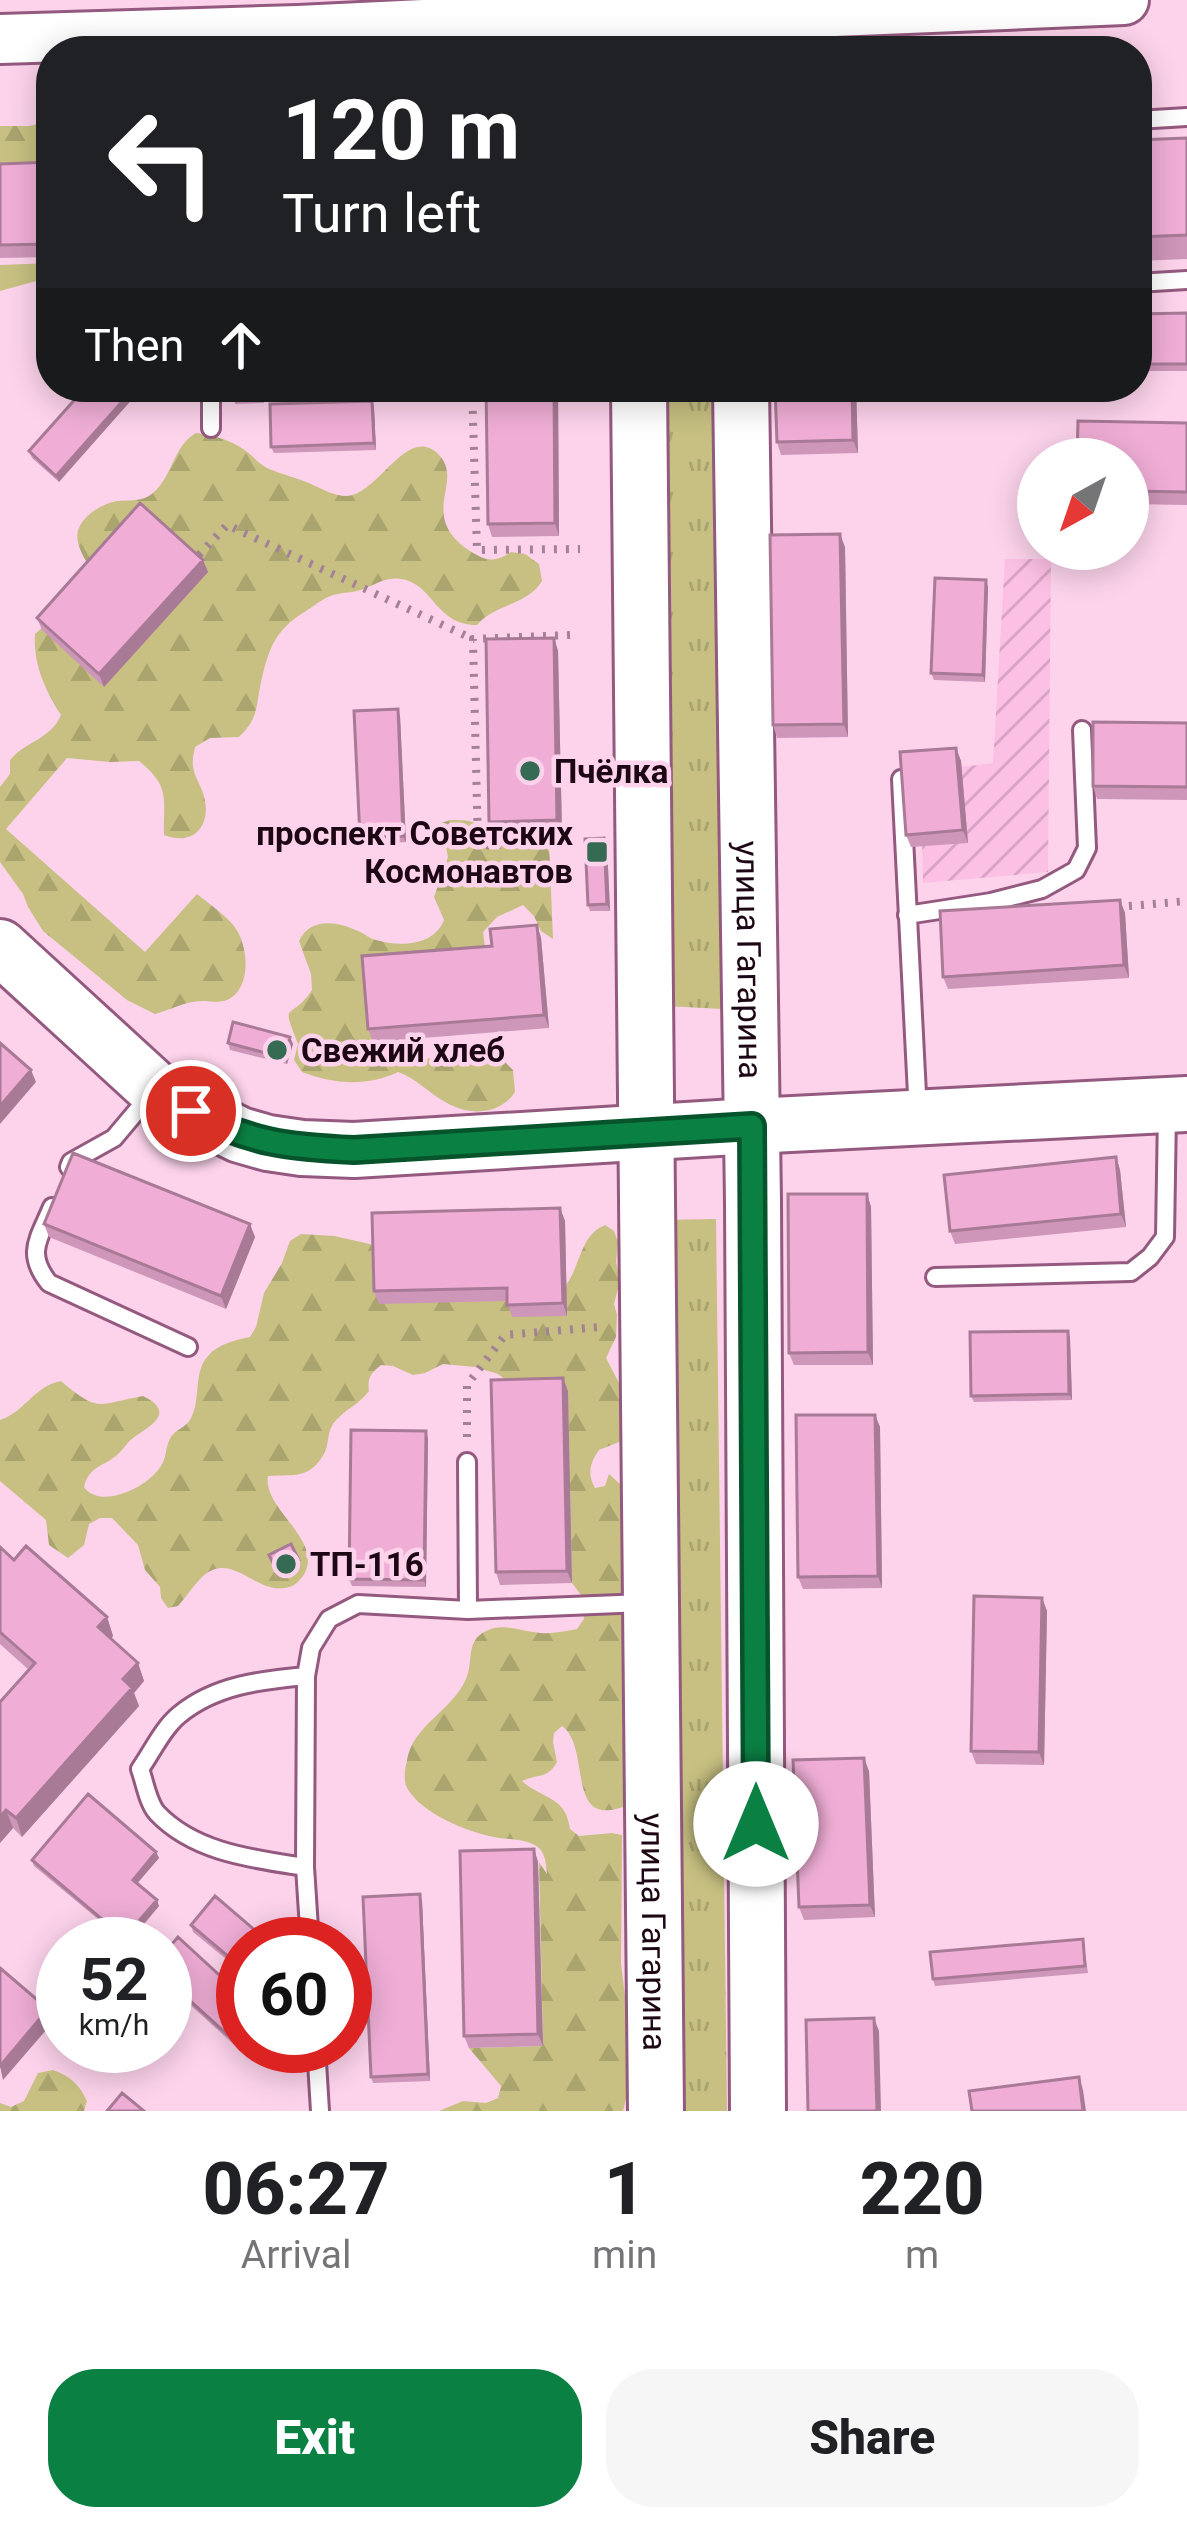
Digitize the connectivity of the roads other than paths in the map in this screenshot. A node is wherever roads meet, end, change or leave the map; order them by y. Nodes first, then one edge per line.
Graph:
1 (1124, 0) edge
2 (636, 22) edge
3 (736, 22) edge
4 (239, 36) edge
5 (0, 39) edge
6 (36, 39) edge
7 (1187, 117) edge
8 (1152, 119) edge
9 (1187, 280) edge
10 (1152, 282) edge
11 (211, 402) edge
12 (639, 402) edge
13 (741, 402) edge
14 (211, 428) dead end
15 (1082, 730) dead end
16 (901, 779) edge
17 (908, 915) junction
18 (0, 946) edge
19 (155, 1089) junction
20 (1177, 1105) edge
21 (918, 1118) junction
22 (752, 1126) junction
23 (647, 1133) junction
24 (64, 1180) edge
25 (56, 1198) edge
26 (935, 1277) dead end
27 (188, 1346) dead end
28 (467, 1462) road end
29 (651, 1603) junction
30 (468, 1610) junction
31 (306, 1676) junction
32 (305, 1867) junction
33 (308, 1917) edge
34 (318, 2073) edge
35 (320, 2111) edge
36 (656, 2111) edge
37 (758, 2111) edge

1 - 3 main road
2 - 3 main road
2 - 4 main road
5 - 6 main road
7 - 8 lane
9 - 10 lane
11 - 14 lane
12 - 23 main road, улица Гагарина
13 - 22 main road, улица Гагарина
15 - 17 lane
16 - 17 lane
17 - 21 lane
18 - 19 main road
19 - 23 main road
19 - 24 lane
20 - 21 main road
20 - 26 lane
21 - 22 main road
22 - 23 main road
22 - 37 main road, улица Гагарина
23 - 29 main road, улица Гагарина
25 - 27 lane
28 - 30 lane
29 - 30 lane
29 - 36 main road, улица Гагарина
30 - 31 lane
31 - 32 lane
31 - 32 lane
32 - 33 lane
34 - 35 lane

